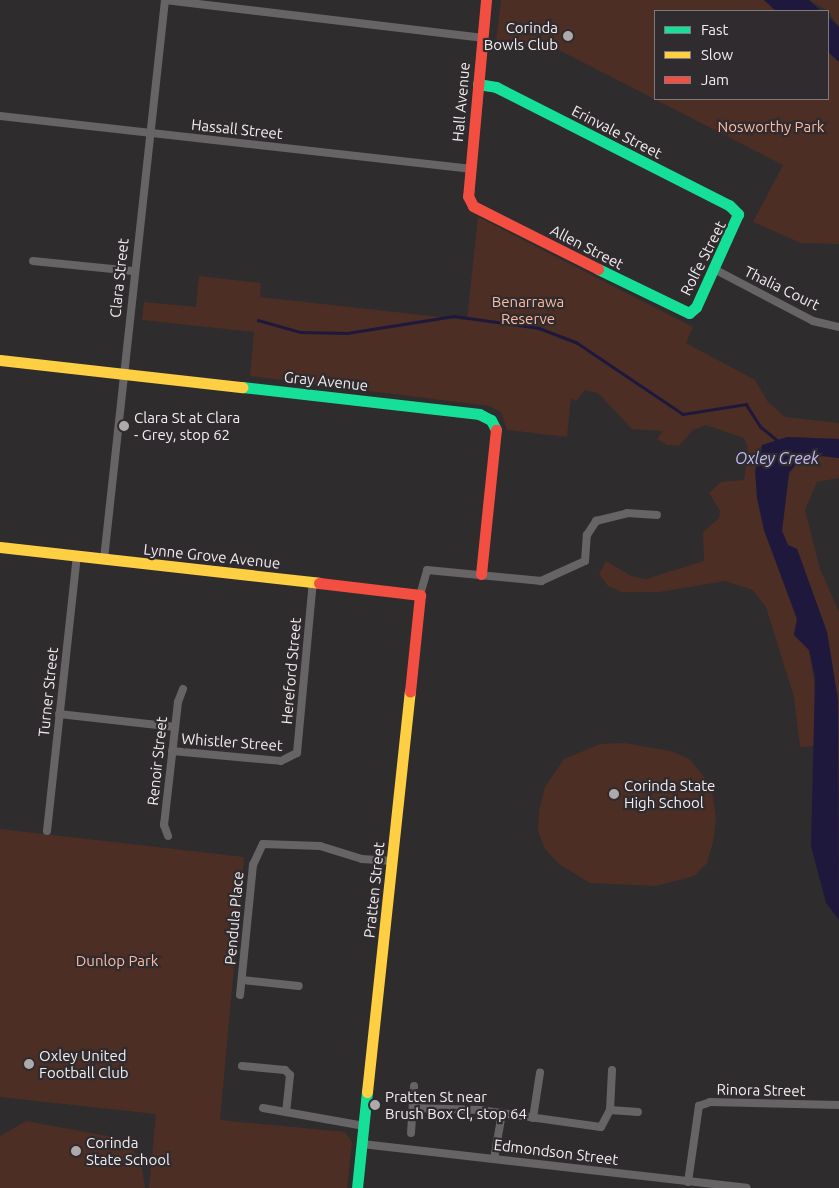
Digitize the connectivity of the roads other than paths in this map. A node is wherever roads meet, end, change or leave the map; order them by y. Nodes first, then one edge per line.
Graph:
1 (165, 0) edge
2 (486, 0) edge
3 (482, 38) junction
4 (478, 84) junction
5 (0, 116) edge
6 (149, 133) junction
7 (470, 169) junction
8 (473, 206) joint
9 (738, 214) joint
10 (33, 262) dead end
11 (714, 269) junction
12 (133, 272) junction
13 (689, 313) joint
14 (839, 326) edge
15 (0, 360) edge
16 (123, 374) junction
17 (657, 515) dead end
18 (0, 547) edge
19 (77, 556) junction
20 (104, 559) junction
21 (481, 574) junction
22 (313, 582) junction
23 (420, 596) junction
24 (183, 689) dead end
25 (59, 714) junction
26 (175, 727) junction
27 (172, 752) junction
28 (290, 760) joint
29 (47, 831) dead end
30 (168, 836) dead end
31 (392, 861) junction
32 (242, 980) junction
33 (299, 986) dead end
34 (240, 995) dead end
35 (242, 1066) dead end
36 (612, 1070) dead end
37 (540, 1073) dead end
38 (414, 1086) dead end
39 (839, 1105) edge
40 (263, 1108) dead end
41 (414, 1108) junction
42 (286, 1110) junction
43 (610, 1110) junction
44 (638, 1112) dead end
45 (502, 1113) junction
46 (533, 1118) junction
47 (364, 1126) junction
48 (411, 1133) dead end
49 (362, 1144) junction
50 (494, 1159) junction
51 (688, 1182) junction
52 (357, 1188) edge
53 (746, 1188) edge

1 - 3 street
1 - 6 street, Clara Street
2 - 3 street, Hall Avenue
3 - 4 street, Hall Avenue
4 - 7 street, Hall Avenue
4 - 9 street, Erinvale Street
5 - 6 street, Hassall Street
6 - 7 street, Hassall Street
6 - 12 street, Clara Street
7 - 8 street, Hall Avenue
8 - 13 street, Allen Street
9 - 11 street, Rolfe Street
10 - 12 street
11 - 13 street, Rolfe Street
11 - 14 street, Thalia Court
12 - 16 street, Clara Street
15 - 16 street, Gray Avenue
16 - 20 street, Clara Street
16 - 21 street, Gray Avenue
17 - 21 street
18 - 19 street, Lynne Grove Avenue
19 - 20 street, Lynne Grove Avenue
19 - 25 street, Turner Street
20 - 22 street, Lynne Grove Avenue
21 - 23 street
22 - 23 street, Lynne Grove Avenue
22 - 28 street, Hereford Street
23 - 31 street, Pratten Street
24 - 26 street, Renoir Street
25 - 26 street
25 - 29 street, Turner Street
26 - 27 street, Renoir Street
27 - 28 street, Whistler Street
27 - 30 street, Renoir Street
31 - 32 street, Pendula Place
31 - 47 street, Pratten Street
32 - 33 street, Pendula Place
32 - 34 street, Pendula Place
35 - 42 street
36 - 43 street
37 - 46 street
38 - 41 street
39 - 51 street, Rinora Street
40 - 42 street
41 - 45 street
41 - 48 street
42 - 47 street
43 - 44 street
43 - 46 street
45 - 46 street
45 - 50 street
47 - 49 street, Pratten Street
49 - 50 street, Edmondson Street
49 - 52 street, Pratten Street
50 - 51 street, Edmondson Street
51 - 53 street, Edmondson Street

